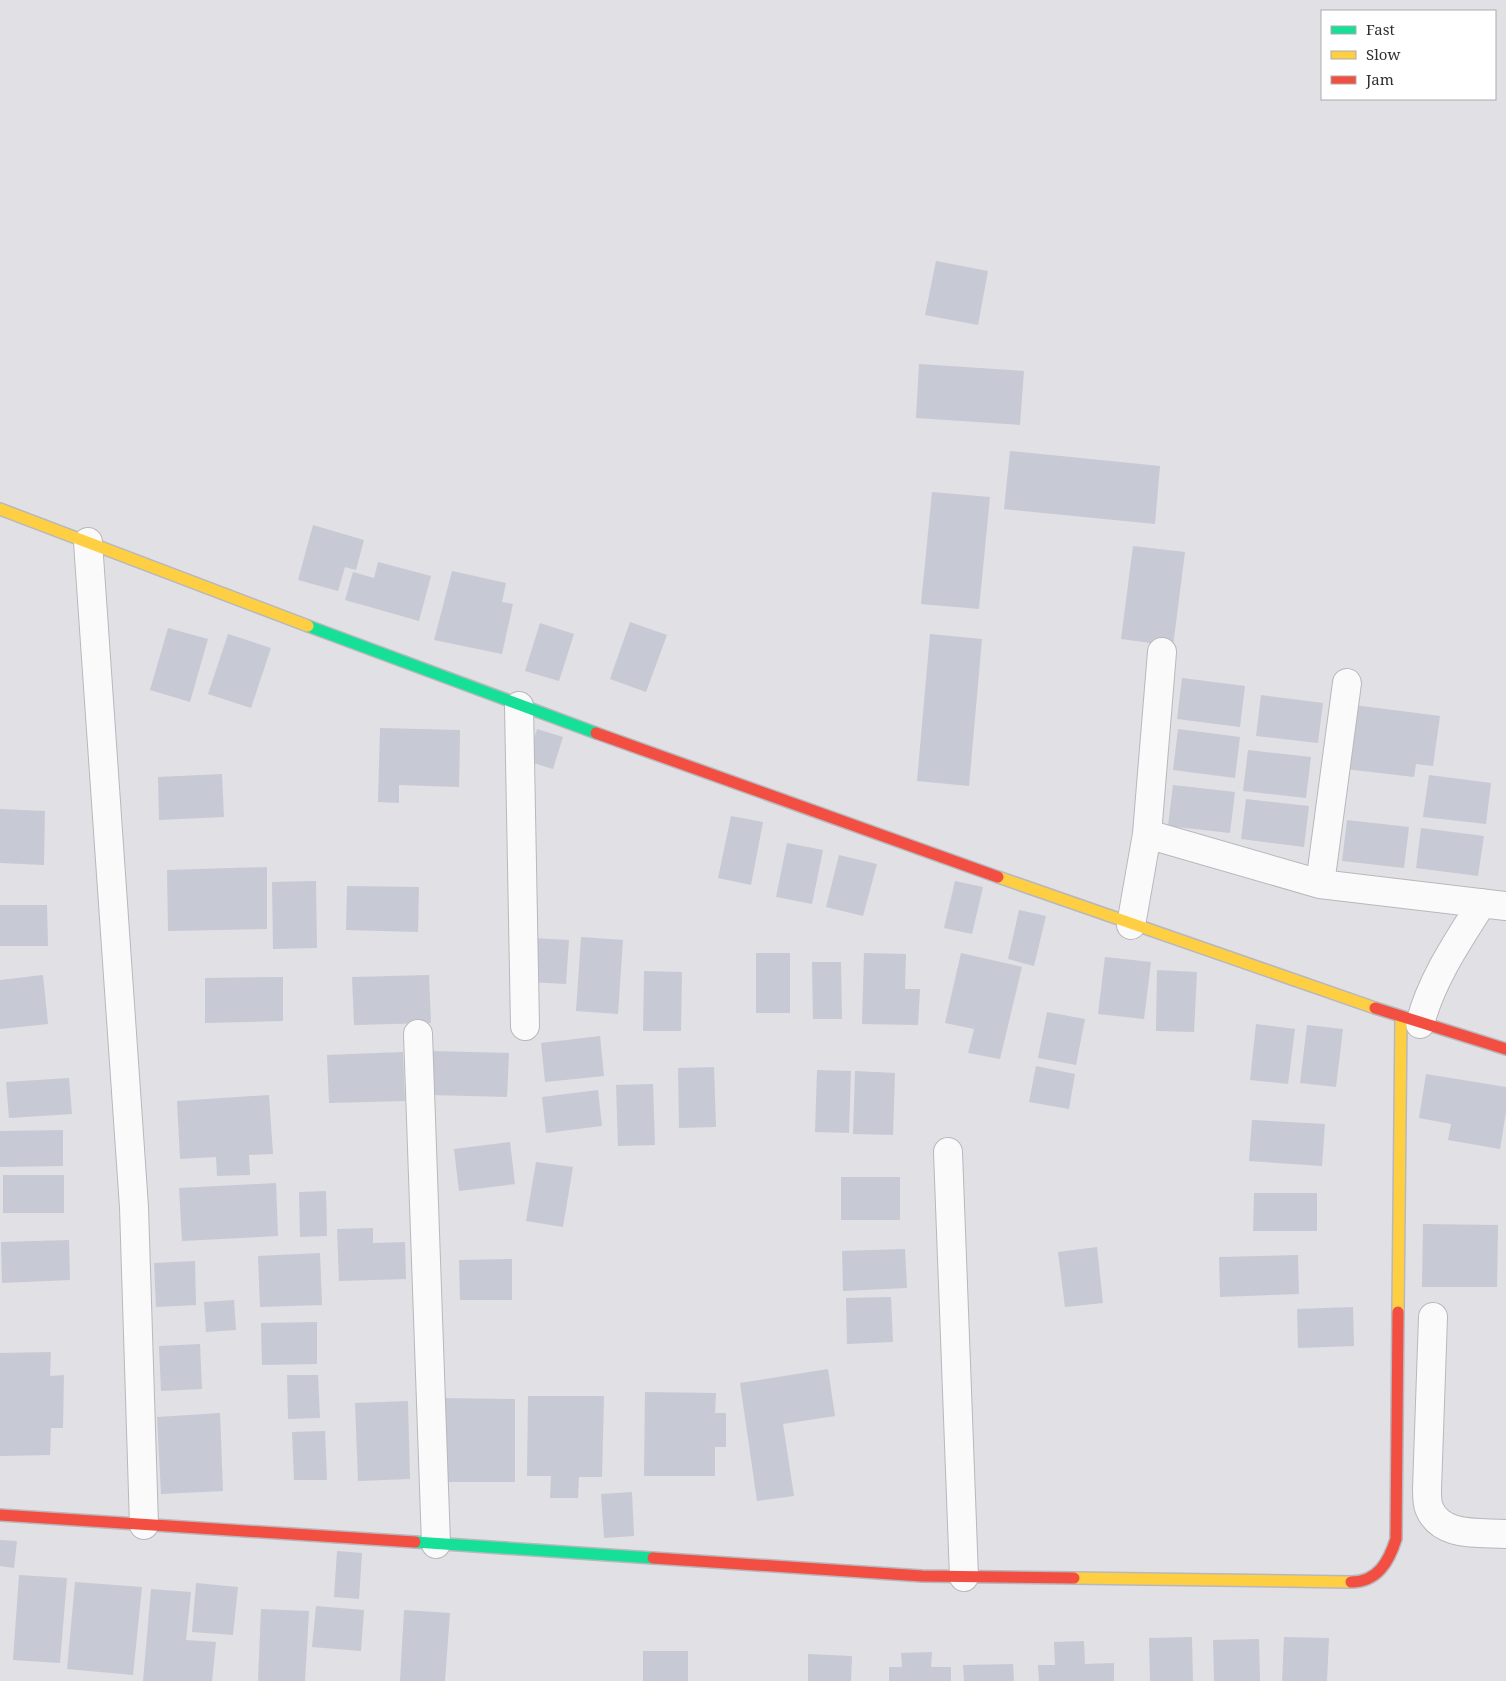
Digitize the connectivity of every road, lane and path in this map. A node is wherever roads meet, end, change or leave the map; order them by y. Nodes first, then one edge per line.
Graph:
1 (0, 508) edge
2 (88, 542) junction
3 (1162, 652) dead end
4 (1347, 683) dead end
5 (519, 706) junction
6 (1146, 834) junction
7 (1320, 884) junction
8 (1494, 904) edge
9 (1134, 909) junction
10 (1419, 1012) junction
11 (525, 1026) dead end
12 (418, 1034) dead end
13 (1506, 1049) edge
14 (948, 1152) dead end
15 (1433, 1317) dead end
16 (0, 1515) edge
17 (144, 1525) junction
18 (1506, 1534) edge
19 (436, 1544) junction
20 (964, 1576) junction

1 - 2 street
2 - 5 street
2 - 17 street
3 - 6 street
4 - 7 street
5 - 9 street
5 - 11 street
6 - 7 street
6 - 9 street
7 - 8 street
8 - 10 street
9 - 10 street
10 - 13 street
10 - 20 street
12 - 19 street
14 - 20 street
15 - 18 street
16 - 17 street
17 - 19 street
19 - 20 street

